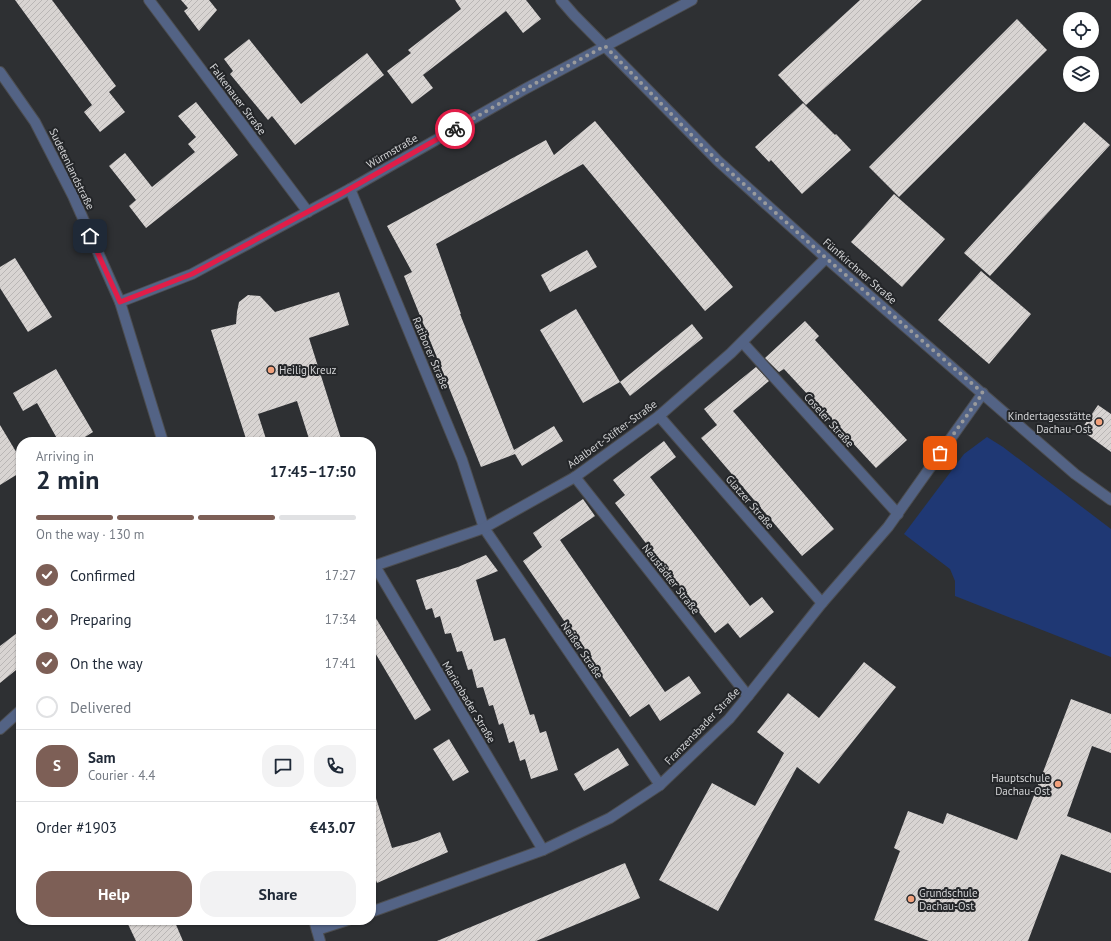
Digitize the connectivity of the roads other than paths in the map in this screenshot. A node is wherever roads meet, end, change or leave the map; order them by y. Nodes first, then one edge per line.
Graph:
1 (149, 0) edge
2 (561, 0) edge
3 (692, 0) edge
4 (605, 46) junction
5 (0, 72) edge
6 (350, 189) junction
7 (308, 212) junction
8 (826, 258) junction
9 (120, 302) junction
10 (743, 343) junction
11 (983, 393) junction
12 (659, 416) junction
13 (161, 437) edge
14 (575, 477) junction
15 (1111, 500) edge
16 (898, 514) junction
17 (484, 528) junction
18 (376, 566) edge
19 (376, 572) edge
20 (822, 603) junction
21 (748, 696) junction
22 (16, 715) edge
23 (0, 729) edge
24 (660, 785) junction
25 (543, 850) junction
26 (376, 910) edge
27 (315, 925) edge
28 (320, 941) edge

1 - 7 street, Falkenauer Straße
2 - 4 street, Fünfkirchner Straße
3 - 4 street, Würmstraße
4 - 6 street, Würmstraße
4 - 8 street, Fünfkirchner Straße
5 - 9 street, Sudetenlandstraße
6 - 7 street, Würmstraße
6 - 17 street, Ratiborer Straße
7 - 9 street, Würmstraße
8 - 10 street, Adalbert-Stifter-Straße
8 - 11 street, Fünfkirchner Straße
9 - 13 street, Sudetenlandstraße
10 - 12 street, Adalbert-Stifter-Straße
10 - 16 street, Coseler Straße
11 - 15 street, Fünfkirchner Straße
11 - 16 street, Franzensbader Straße
12 - 14 street, Adalbert-Stifter-Straße
12 - 20 street, Glatzer Straße
14 - 17 street, Adalbert-Stifter-Straße
14 - 21 street, Neustädter Straße
16 - 20 street, Franzensbader Straße
17 - 18 street, Adalbert-Stifter-Straße
17 - 24 street, Neißer Straße
19 - 25 street, Marienbader Straße
20 - 21 street, Franzensbader Straße
21 - 24 street, Franzensbader Straße
22 - 23 street
24 - 25 street, Franzensbader Straße
25 - 26 street, Franzensbader Straße
27 - 28 street

